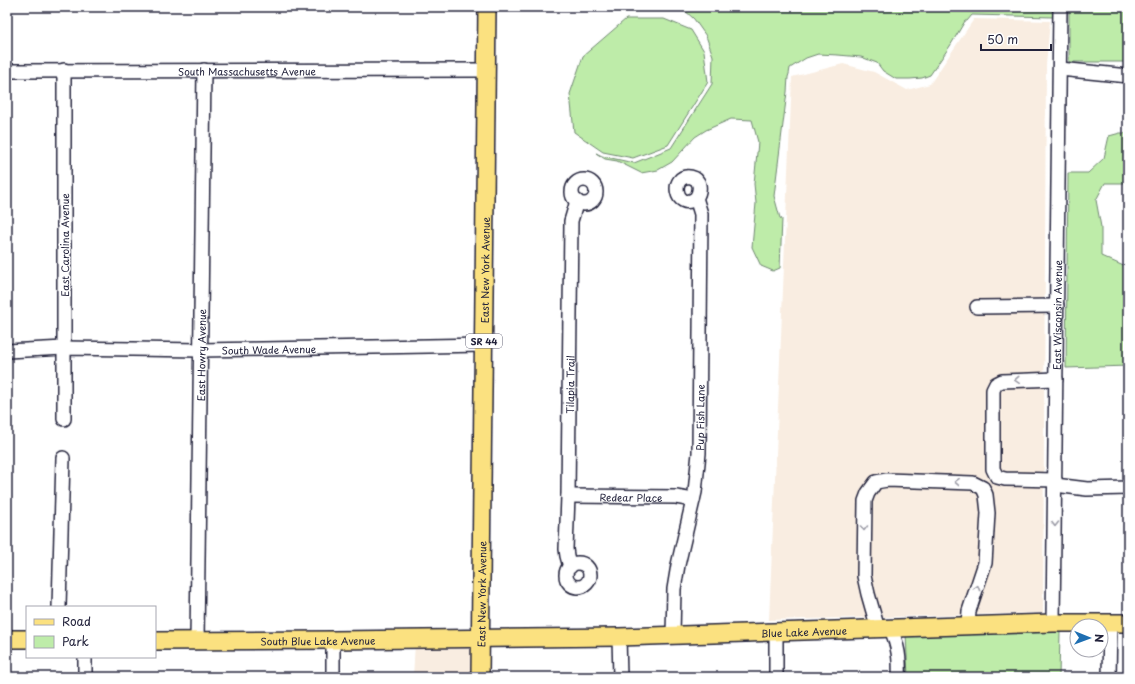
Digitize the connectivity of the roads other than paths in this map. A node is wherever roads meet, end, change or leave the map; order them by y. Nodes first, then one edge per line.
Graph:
1 (487, 7) edge
2 (1060, 7) edge
3 (1060, 69) junction
4 (64, 70) junction
5 (204, 70) junction
6 (487, 70) junction
7 (7, 71) edge
8 (1128, 76) edge
9 (696, 198) dead end
10 (577, 201) dead end
11 (1057, 306) junction
12 (977, 307) dead end
13 (484, 345) junction
14 (64, 348) junction
15 (200, 350) junction
16 (7, 351) edge
17 (1056, 378) junction
18 (64, 419) dead end
19 (63, 458) dead end
20 (1055, 483) junction
21 (1128, 488) edge
22 (568, 496) junction
23 (693, 500) junction
24 (570, 567) dead end
25 (59, 606) edge
26 (1053, 623) junction
27 (1110, 624) junction
28 (1128, 624) edge
29 (968, 626) junction
30 (884, 629) junction
31 (776, 632) junction
32 (673, 635) junction
33 (619, 637) junction
34 (480, 638) junction
35 (7, 639) edge
36 (26, 639) edge
37 (156, 640) edge
38 (333, 640) junction
39 (197, 641) junction
40 (84, 658) edge
41 (85, 677) edge
42 (333, 677) edge
43 (480, 677) edge
44 (620, 677) edge
45 (776, 677) edge
46 (899, 677) edge
47 (1109, 677) edge

1 - 6 main road, East New York Avenue / SR 44
2 - 3 street, East Wisconsin Avenue
3 - 8 street
3 - 11 street, East Wisconsin Avenue
4 - 5 street, South Massachusetts Avenue
4 - 7 street, South Massachusetts Avenue
4 - 14 street, East Carolina Avenue
5 - 6 street, South Massachusetts Avenue
5 - 15 street, East Howry Avenue
6 - 13 main road, East New York Avenue / SR 44
9 - 23 street, Pup Fish Lane
10 - 22 street, Tilapia Trail
11 - 12 street
11 - 17 street, East Wisconsin Avenue
13 - 15 street, South Wade Avenue
13 - 34 main road, East New York Avenue / SR 44
14 - 15 street, South Wade Avenue
14 - 16 street, South Wade Avenue
14 - 18 street, East Carolina Avenue
15 - 39 street, East Howry Avenue
17 - 20 street, East Wisconsin Avenue
17 -> 20 street
19 - 25 street
20 - 21 street
20 -> 26 street, East Wisconsin Avenue
22 - 23 street, Redear Place
22 - 24 street, Tilapia Trail
23 - 32 street, Pup Fish Lane
26 - 27 main road, Blue Lake Avenue
26 - 29 main road, Blue Lake Avenue
27 - 28 main road, Blue Lake Avenue
27 - 47 street
29 - 30 main road, Blue Lake Avenue
29 -> 30 street
30 - 31 main road, Blue Lake Avenue
30 - 46 street
31 - 32 main road, Blue Lake Avenue
31 - 45 street
32 - 33 main road, Blue Lake Avenue
33 - 34 main road, Blue Lake Avenue
33 - 44 street
34 - 38 main road, South Blue Lake Avenue
34 - 43 main road, East New York Avenue / SR 44
35 - 36 main road
37 - 39 main road, South Blue Lake Avenue
38 - 39 main road, South Blue Lake Avenue
38 - 42 street
40 - 41 street

